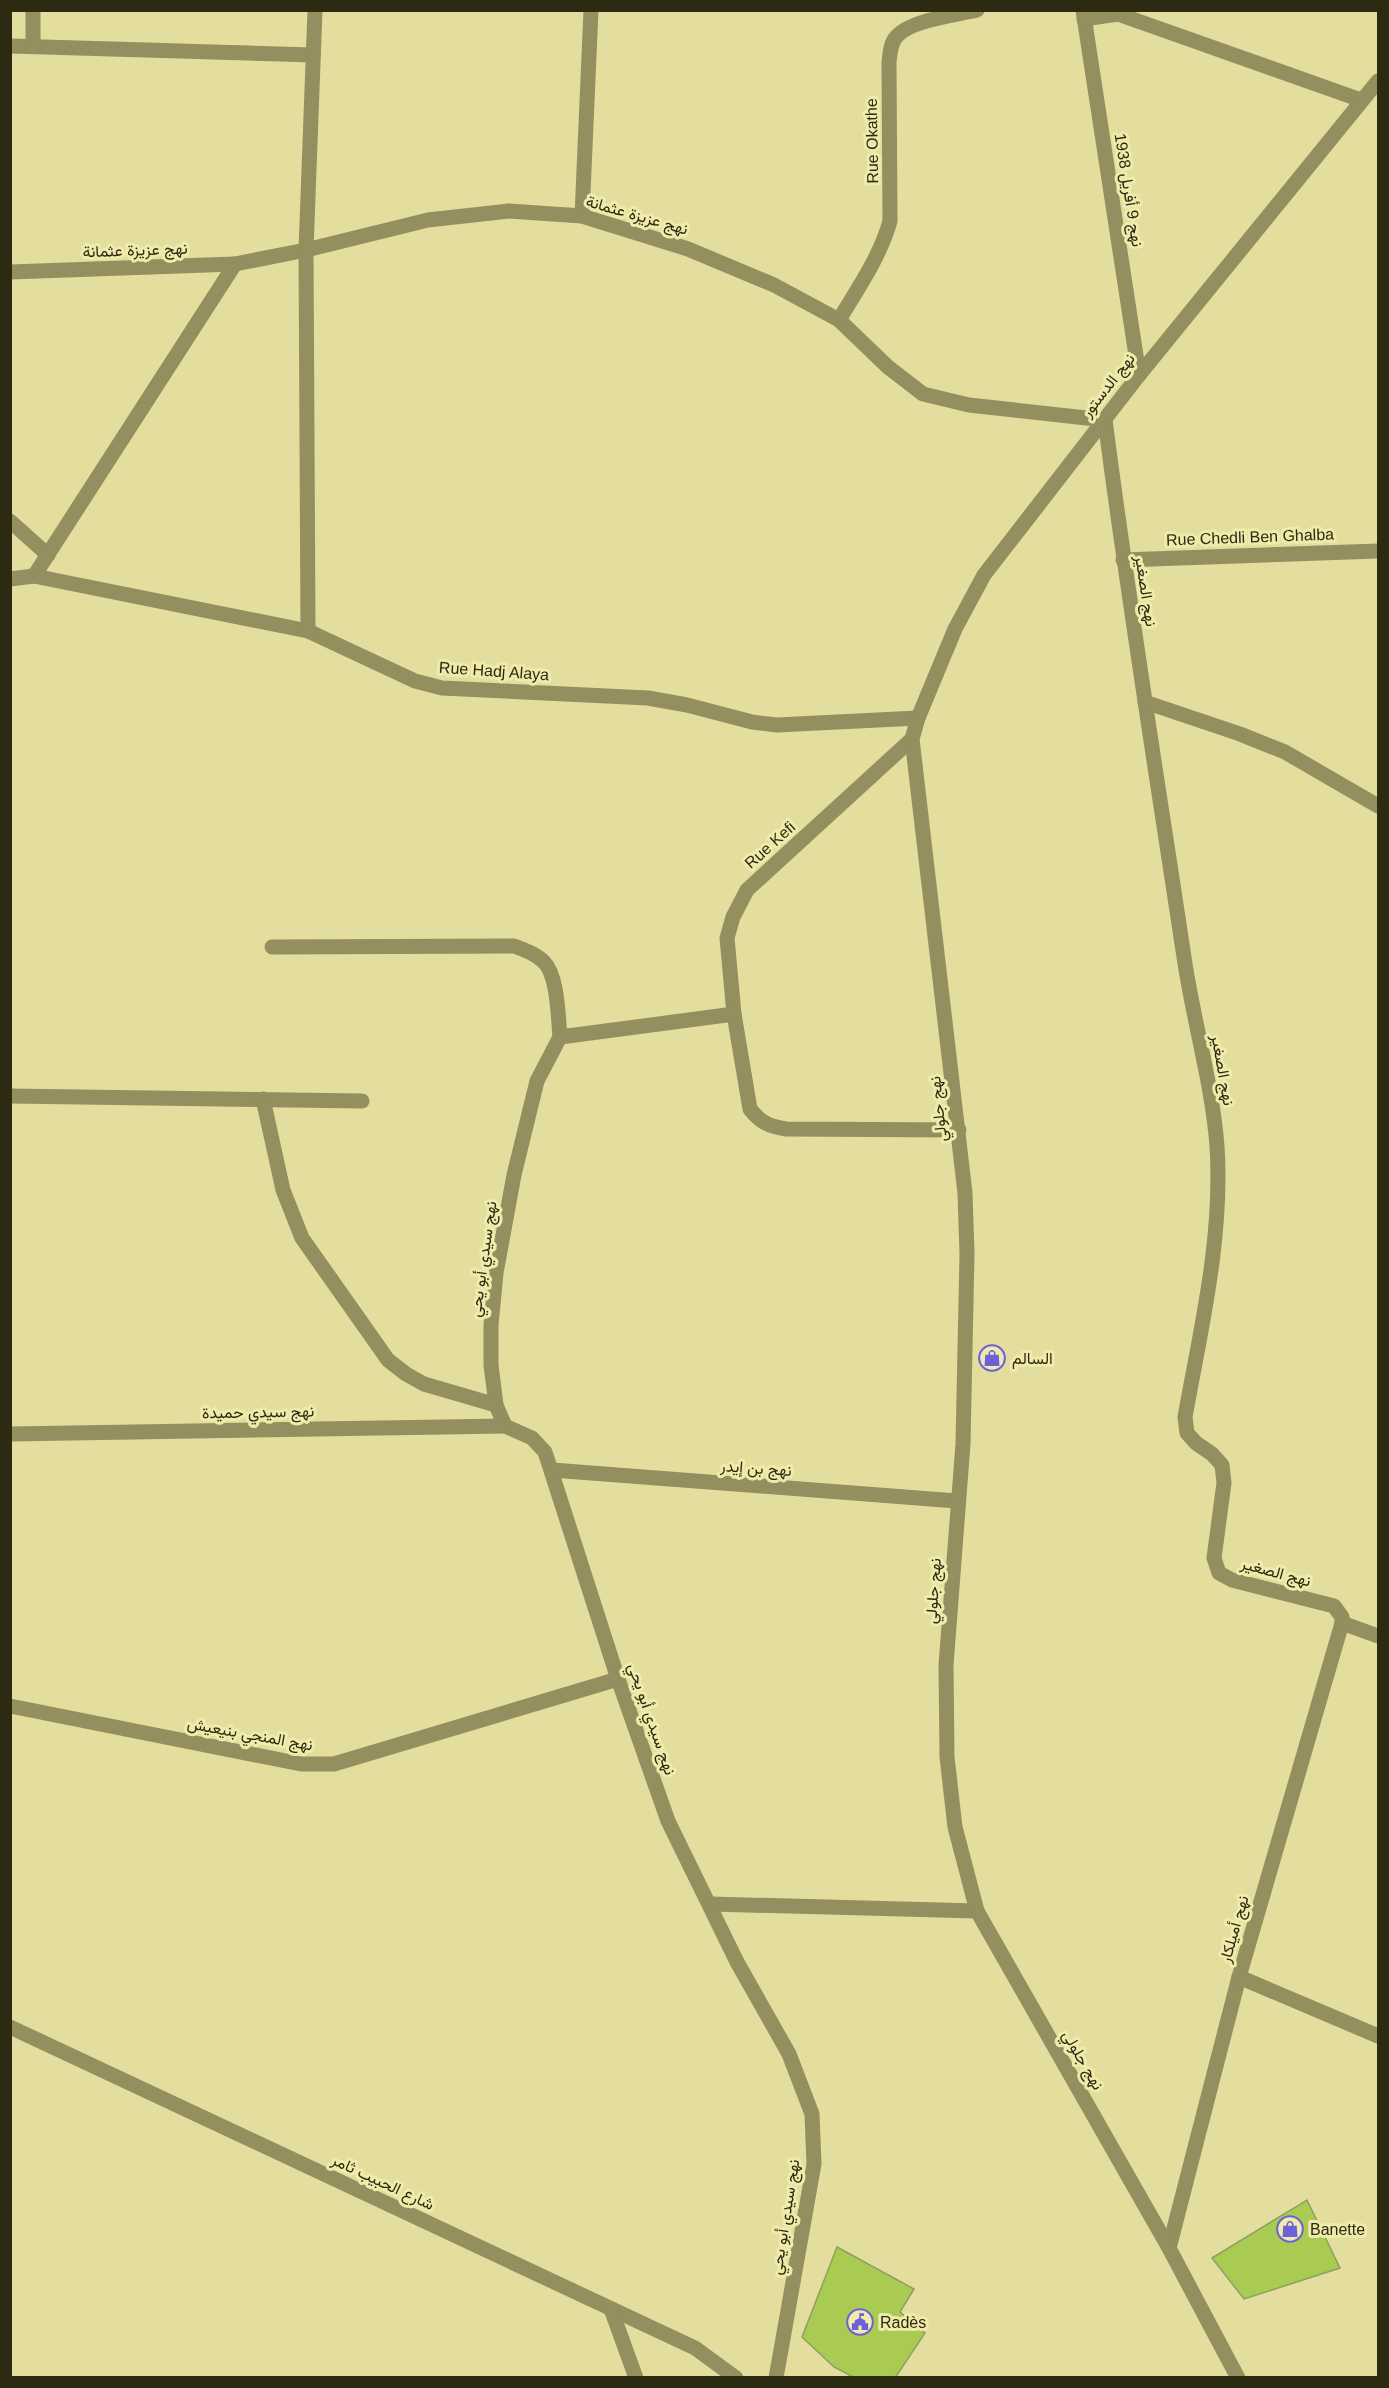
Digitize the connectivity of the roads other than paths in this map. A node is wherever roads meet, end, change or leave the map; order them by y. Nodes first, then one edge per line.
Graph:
1 (33, 10) edge
2 (315, 10) edge
3 (591, 10) edge
4 (977, 10) edge
5 (1120, 12) edge
6 (1083, 15) edge
7 (10, 46) edge
8 (33, 46) junction
9 (313, 55) junction
10 (1378, 81) edge
11 (1361, 100) junction
12 (582, 216) junction
13 (306, 250) junction
14 (235, 264) junction
15 (10, 272) edge
16 (839, 320) junction
17 (1139, 375) junction
18 (1104, 420) junction
19 (10, 521) edge
20 (1378, 551) edge
21 (48, 555) junction
22 (1123, 560) junction
23 (34, 576) junction
24 (10, 579) edge
25 (308, 631) junction
26 (1145, 702) junction
27 (918, 718) junction
28 (912, 739) junction
29 (1378, 806) edge
30 (272, 947) dead end
31 (734, 1014) junction
32 (560, 1037) junction
33 (10, 1096) edge
34 (263, 1099) junction
35 (363, 1101) dead end
36 (959, 1130) junction
37 (496, 1405) junction
38 (505, 1426) junction
39 (10, 1434) edge
40 (552, 1470) junction
41 (957, 1501) junction
42 (1342, 1623) junction
43 (1378, 1636) edge
44 (618, 1679) junction
45 (10, 1706) edge
46 (710, 1904) junction
47 (977, 1911) junction
48 (1239, 1977) junction
49 (10, 2027) edge
50 (1378, 2036) edge
51 (1169, 2248) junction
52 (611, 2309) junction
53 (636, 2378) edge
54 (736, 2378) edge
55 (776, 2378) edge
56 (1238, 2378) edge

1 - 8 street
2 - 9 street
3 - 12 street
4 - 16 street, Rue Okathe
5 - 6 street
5 - 11 street
6 - 17 street, نهج 9 أفريل 1938
7 - 8 street
8 - 9 street
9 - 13 street
10 - 11 street, نهج الدستور
11 - 17 street, نهج الدستور
12 - 13 street, نهج عزيزة عثمانة
12 - 16 street, نهج عزيزة عثمانة
13 - 14 street, نهج عزيزة عثمانة
13 - 25 street
14 - 15 street, نهج عزيزة عثمانة
14 - 21 street
16 - 18 street, نهج عزيزة عثمانة
17 - 18 street, نهج الدستور
18 - 22 street, نهج الصغير
18 - 27 street, نهج الدستور
19 - 21 street
20 - 22 street, Rue Chedli Ben Ghalba
21 - 23 street
22 - 26 street, نهج الصغير
23 - 24 street, Rue Hadj Alaya
23 - 25 street, Rue Hadj Alaya
25 - 27 street, Rue Hadj Alaya
26 - 29 street
26 - 42 street, نهج الصغير
27 - 28 street, نهج الدستور
28 - 31 street, Rue Kefi
28 - 36 street, نهج جلولي
30 - 32 street
31 - 32 street
31 - 36 street, Rue Kefi
32 - 37 street, نهج سيدي أبو يحي
33 - 34 street
34 - 35 street
34 - 37 street
36 - 41 street, نهج جلولي
37 - 38 street, نهج سيدي أبو يحي
38 - 39 street, نهج سيدي حميدة
38 - 40 street, نهج سيدي أبو يحي
40 - 41 street, نهج بن إيدر
40 - 44 street, نهج سيدي أبو يحي
41 - 47 street, نهج جلولي
42 - 43 street
42 - 48 street, نهج أميلكار
44 - 45 street, نهج المنجي بنيعيش
44 - 46 street, نهج سيدي أبو يحي
46 - 47 street
46 - 55 street, نهج سيدي أبو يحي
47 - 51 street, نهج جلولي
48 - 50 street
48 - 51 street, نهج أميلكار
49 - 52 street, شارع الحبيب ثامر
51 - 56 street, نهج جلولي
52 - 53 street
52 - 54 street, شارع الحبيب ثامر

